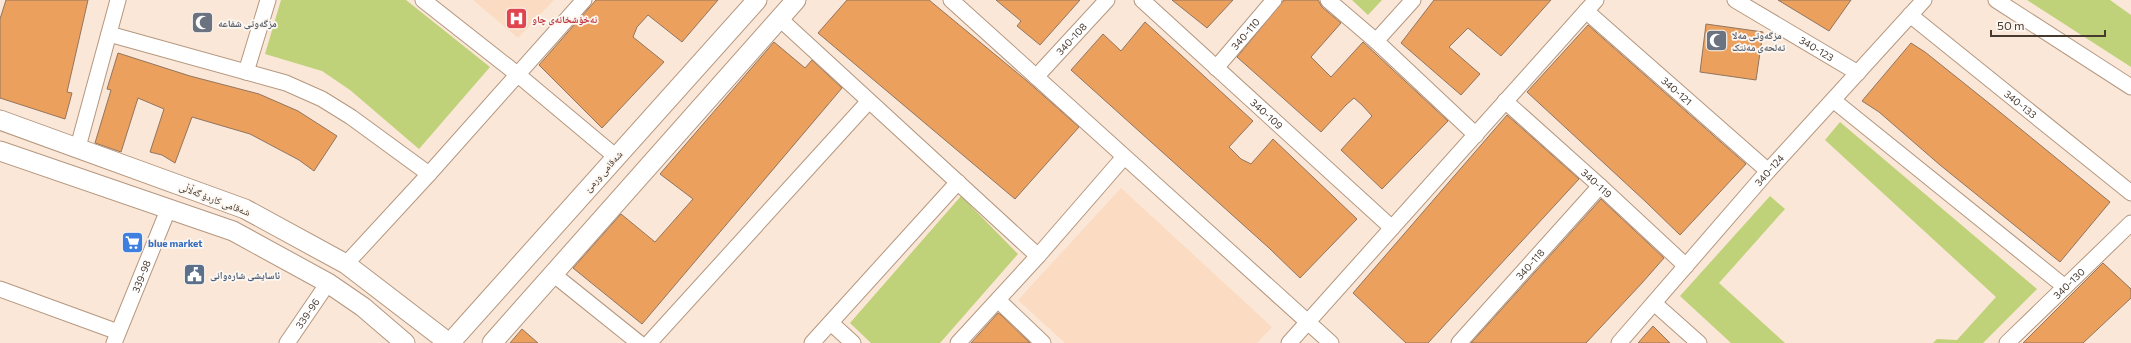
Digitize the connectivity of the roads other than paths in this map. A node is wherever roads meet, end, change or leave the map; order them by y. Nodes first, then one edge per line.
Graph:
1 (118, 0) edge
2 (268, 0) edge
3 (423, 0) edge
4 (584, 0) edge
5 (757, 0) edge
6 (796, 0) edge
7 (951, 0) edge
8 (1107, 0) edge
9 (1142, 0) edge
10 (1274, 0) edge
11 (1328, 0) edge
12 (1413, 0) edge
13 (1596, 0) edge
14 (1735, 0) edge
15 (1924, 0) edge
16 (1996, 0) edge
17 (1586, 11) junction
18 (1910, 15) junction
19 (780, 19) junction
20 (109, 34) junction
21 (1376, 41) junction
22 (1216, 68) junction
23 (246, 72) junction
24 (1858, 73) junction
25 (517, 74) junction
26 (1036, 77) junction
27 (2131, 87) edge
28 (1833, 100) junction
29 (869, 101) junction
30 (1505, 102) junction
31 (0, 120) edge
32 (1476, 135) junction
33 (78, 147) junction
34 (0, 151) edge
35 (615, 156) junction
36 (1124, 157) junction
37 (1768, 171) junction
38 (429, 174) junction
39 (958, 182) junction
40 (1600, 186) junction
41 (2131, 193) edge
42 (168, 210) junction
43 (2131, 223) edge
44 (1392, 228) junction
45 (1038, 256) junction
46 (346, 264) junction
47 (1686, 266) junction
48 (553, 274) junction
49 (328, 283) junction
50 (2064, 288) junction
51 (0, 289) edge
52 (998, 300) junction
53 (1654, 303) junction
54 (1308, 322) junction
55 (831, 323) junction
56 (116, 337) edge
57 (287, 343) edge
58 (405, 343) edge
59 (450, 343) edge
60 (492, 343) edge
61 (639, 343) edge
62 (649, 343) edge
63 (812, 343) edge
64 (853, 343) edge
65 (958, 343) edge
66 (1043, 343) edge
67 (1289, 343) edge
68 (1331, 343) edge
69 (1459, 343) edge
70 (1619, 343) edge
71 (1699, 343) edge
72 (2007, 343) edge

1 - 20 street
2 - 23 street
3 - 25 street
4 - 25 street
5 - 35 street, شەقامی ورمێ
6 - 19 street
7 - 26 street
8 - 26 street, 340-108
9 - 22 street, 340-109
10 - 22 street, 340-110
11 - 21 street
12 - 21 street
13 - 17 street
14 - 24 street, 340-123
15 - 18 street, 340-124
16 - 27 street
17 - 30 street
17 - 37 street, 340-121
18 - 24 street, 340-124
18 - 41 street, 340-133
19 - 29 street
19 - 48 street
20 - 23 street
20 - 33 street
21 - 32 street
22 - 44 street, 340-109
23 - 38 street
24 - 28 street, 340-124
25 - 35 street
25 - 38 street
26 - 36 street
28 - 37 street, 340-124
28 - 50 street
29 - 39 street
29 - 62 street
30 - 32 street
30 - 40 street, 340-119
31 - 33 street, شەقامی کاردۆ گەڵاڵی
32 - 44 street
33 - 46 street, شەقامی کاردۆ گەڵاڵی
34 - 42 street
35 - 59 street, شەقامی ورمێ
36 - 45 street
36 - 54 street
37 - 47 street, 340-124
38 - 46 street
39 - 45 street
39 - 55 street
40 - 47 street, 340-119
40 - 69 street, 340-118
42 - 49 street
42 - 56 street, 339-98
43 - 50 street, 340-130
44 - 54 street
45 - 52 street
46 - 59 street, شەقامی کاردۆ گەڵاڵی
47 - 53 street, 340-124
48 - 60 street
48 - 61 street
49 - 57 street, 339-96
49 - 58 street
50 - 72 street, 340-130
51 - 56 street
52 - 65 street
52 - 66 street
53 - 70 street, 340-124
53 - 71 street
54 - 67 street
54 - 68 street
55 - 63 street
55 - 64 street

